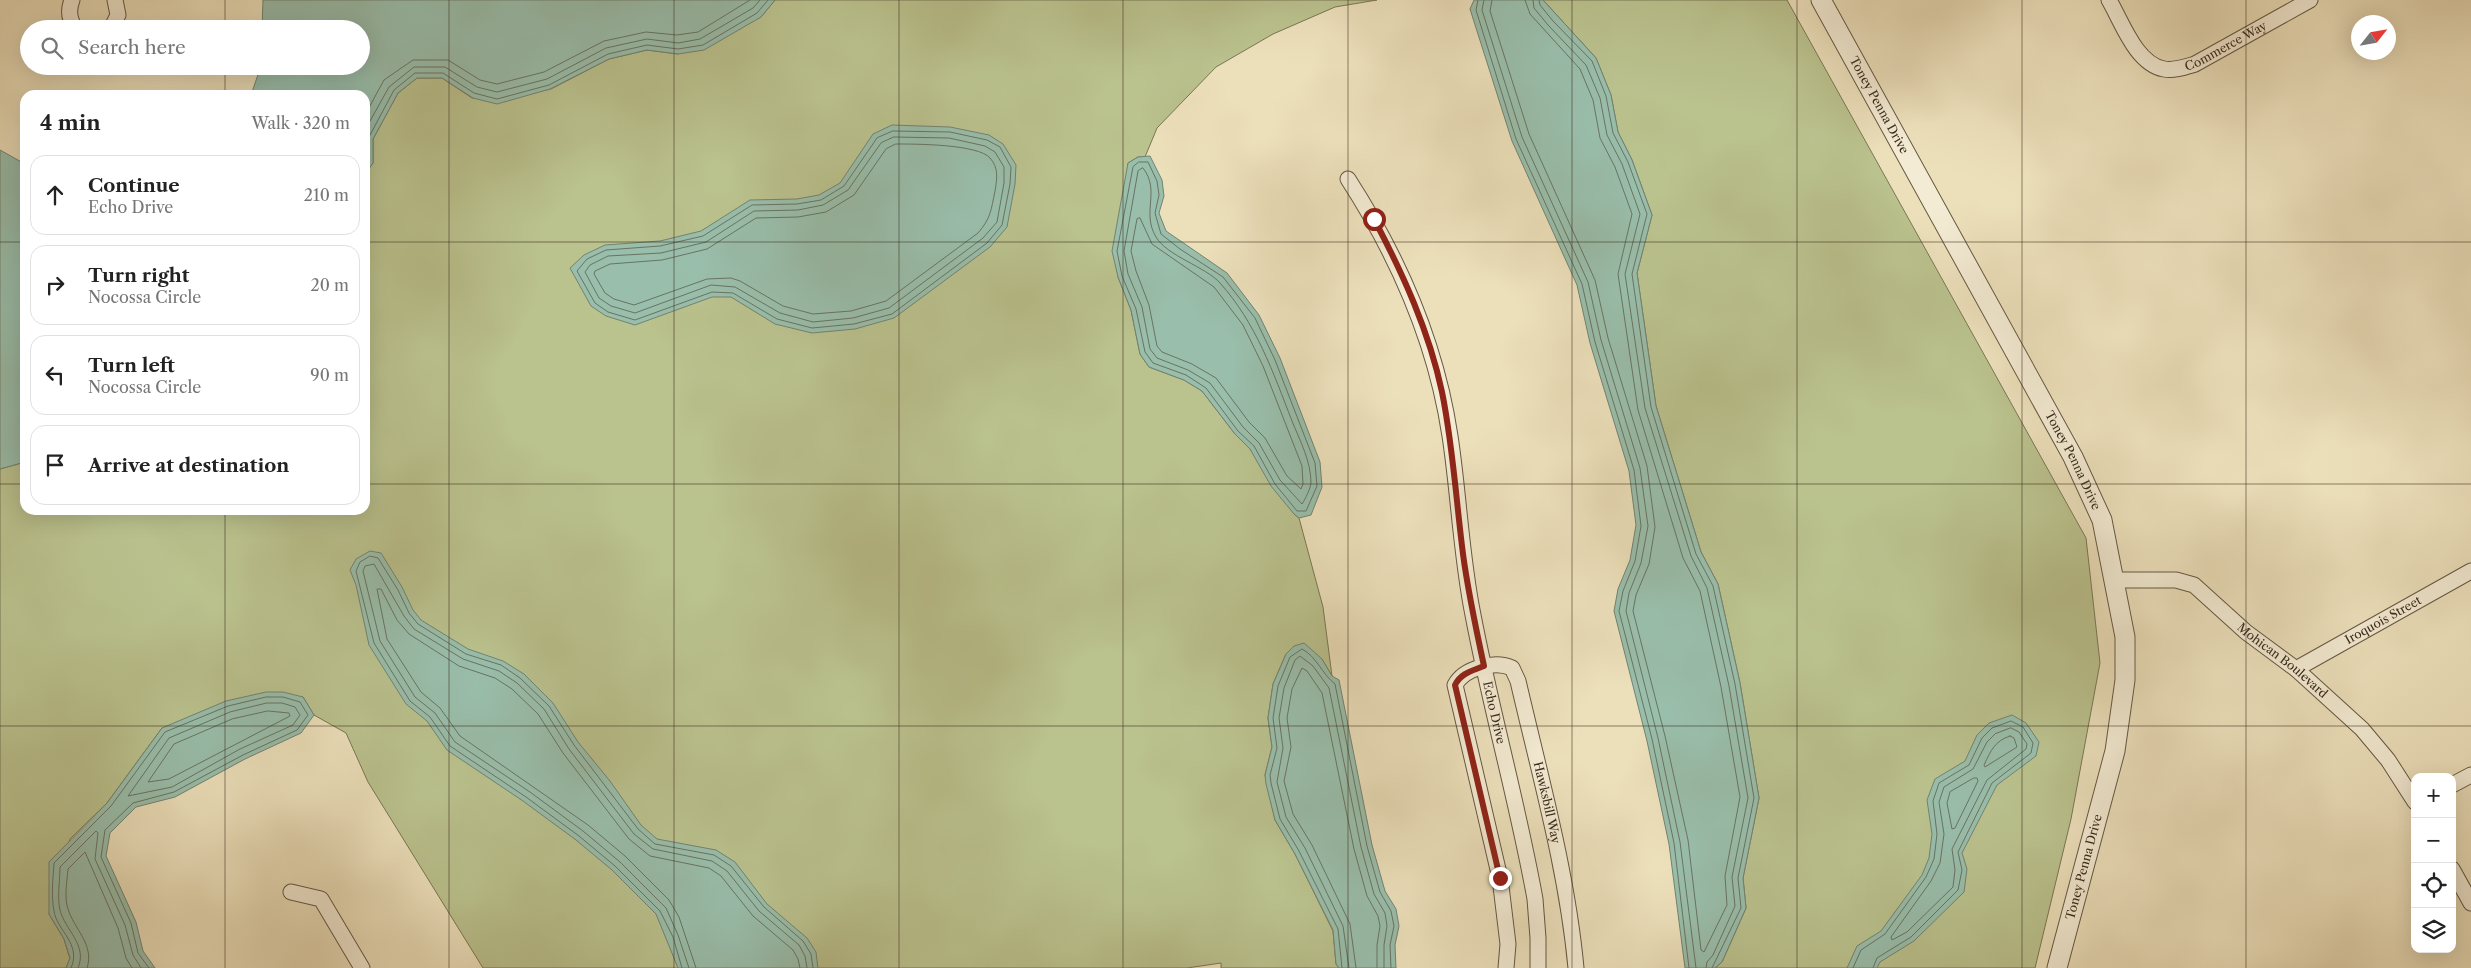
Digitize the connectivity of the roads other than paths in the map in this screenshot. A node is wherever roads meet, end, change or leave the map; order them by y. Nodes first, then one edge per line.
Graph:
1 (72, 0) edge
2 (115, 0) edge
3 (1821, 0) edge
4 (2109, 0) edge
5 (2310, 0) edge
6 (71, 20) edge
7 (116, 20) edge
8 (1348, 179) dead end
9 (2471, 571) edge
10 (2114, 580) junction
11 (1484, 666) junction
12 (2296, 669) junction
13 (2471, 775) edge
14 (2456, 784) edge
15 (2411, 796) edge
16 (2456, 876) edge
17 (291, 892) dead end
18 (2471, 903) edge
19 (362, 968) edge
20 (1506, 968) edge
21 (1538, 968) edge
22 (1576, 968) edge
23 (2057, 968) edge

1 - 6 street
2 - 7 street
3 - 10 street, Toney Penna Drive
4 - 5 street, Commerce Way
8 - 11 street, Echo Drive
9 - 12 street, Iroquois Street
10 - 12 street, Mohican Boulevard
10 - 23 street, Toney Penna Drive
11 - 20 street
11 - 21 street, Echo Drive
11 - 22 street, Hawksbill Way
12 - 15 street, Mohican Boulevard
13 - 14 street
16 - 18 street
17 - 19 street

